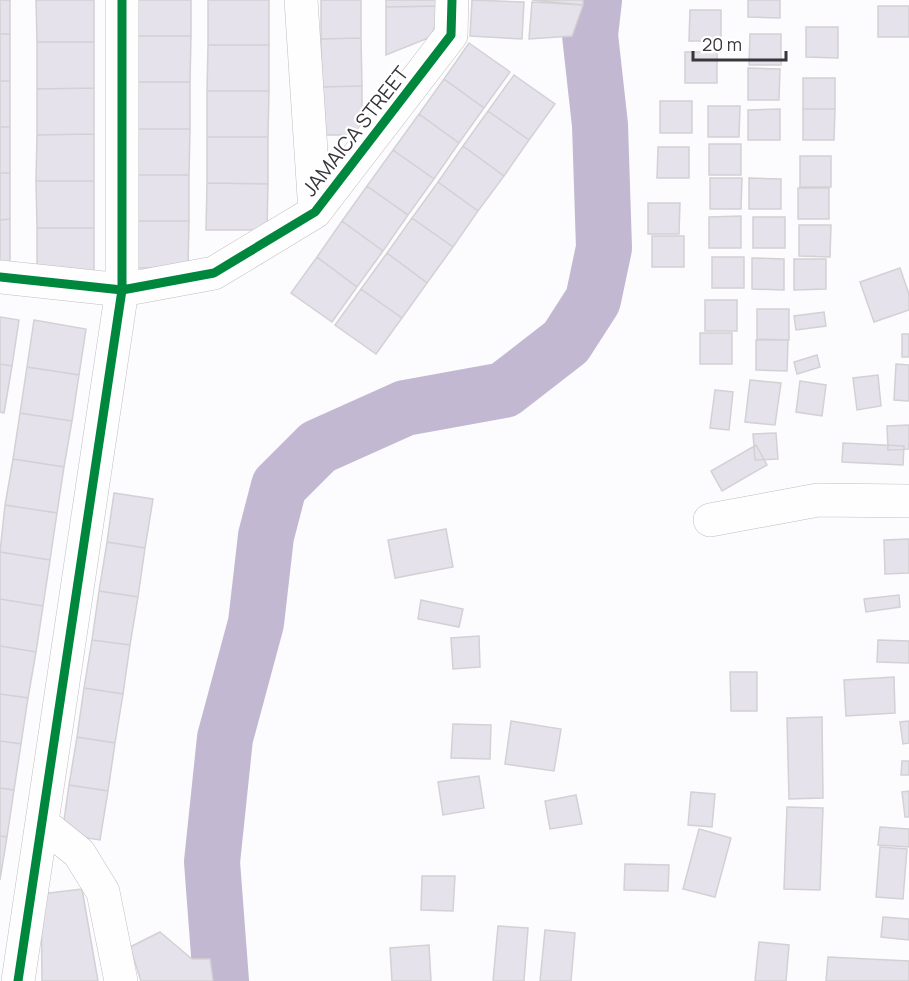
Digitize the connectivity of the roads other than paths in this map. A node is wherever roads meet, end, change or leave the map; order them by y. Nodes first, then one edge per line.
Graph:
1 (122, 0) edge
2 (302, 0) edge
3 (452, 0) edge
4 (315, 212) junction
5 (0, 277) edge
6 (122, 290) junction
7 (909, 501) edge
8 (710, 520) dead end
9 (43, 824) junction
10 (18, 981) edge
11 (121, 981) edge

1 - 6 street
2 - 4 street
3 - 4 street, JAMAICA STREET
4 - 6 street, JAMAICA STREET
5 - 6 street, JAMAICA STREET
6 - 9 street
7 - 8 street
9 - 10 street
9 - 11 street

